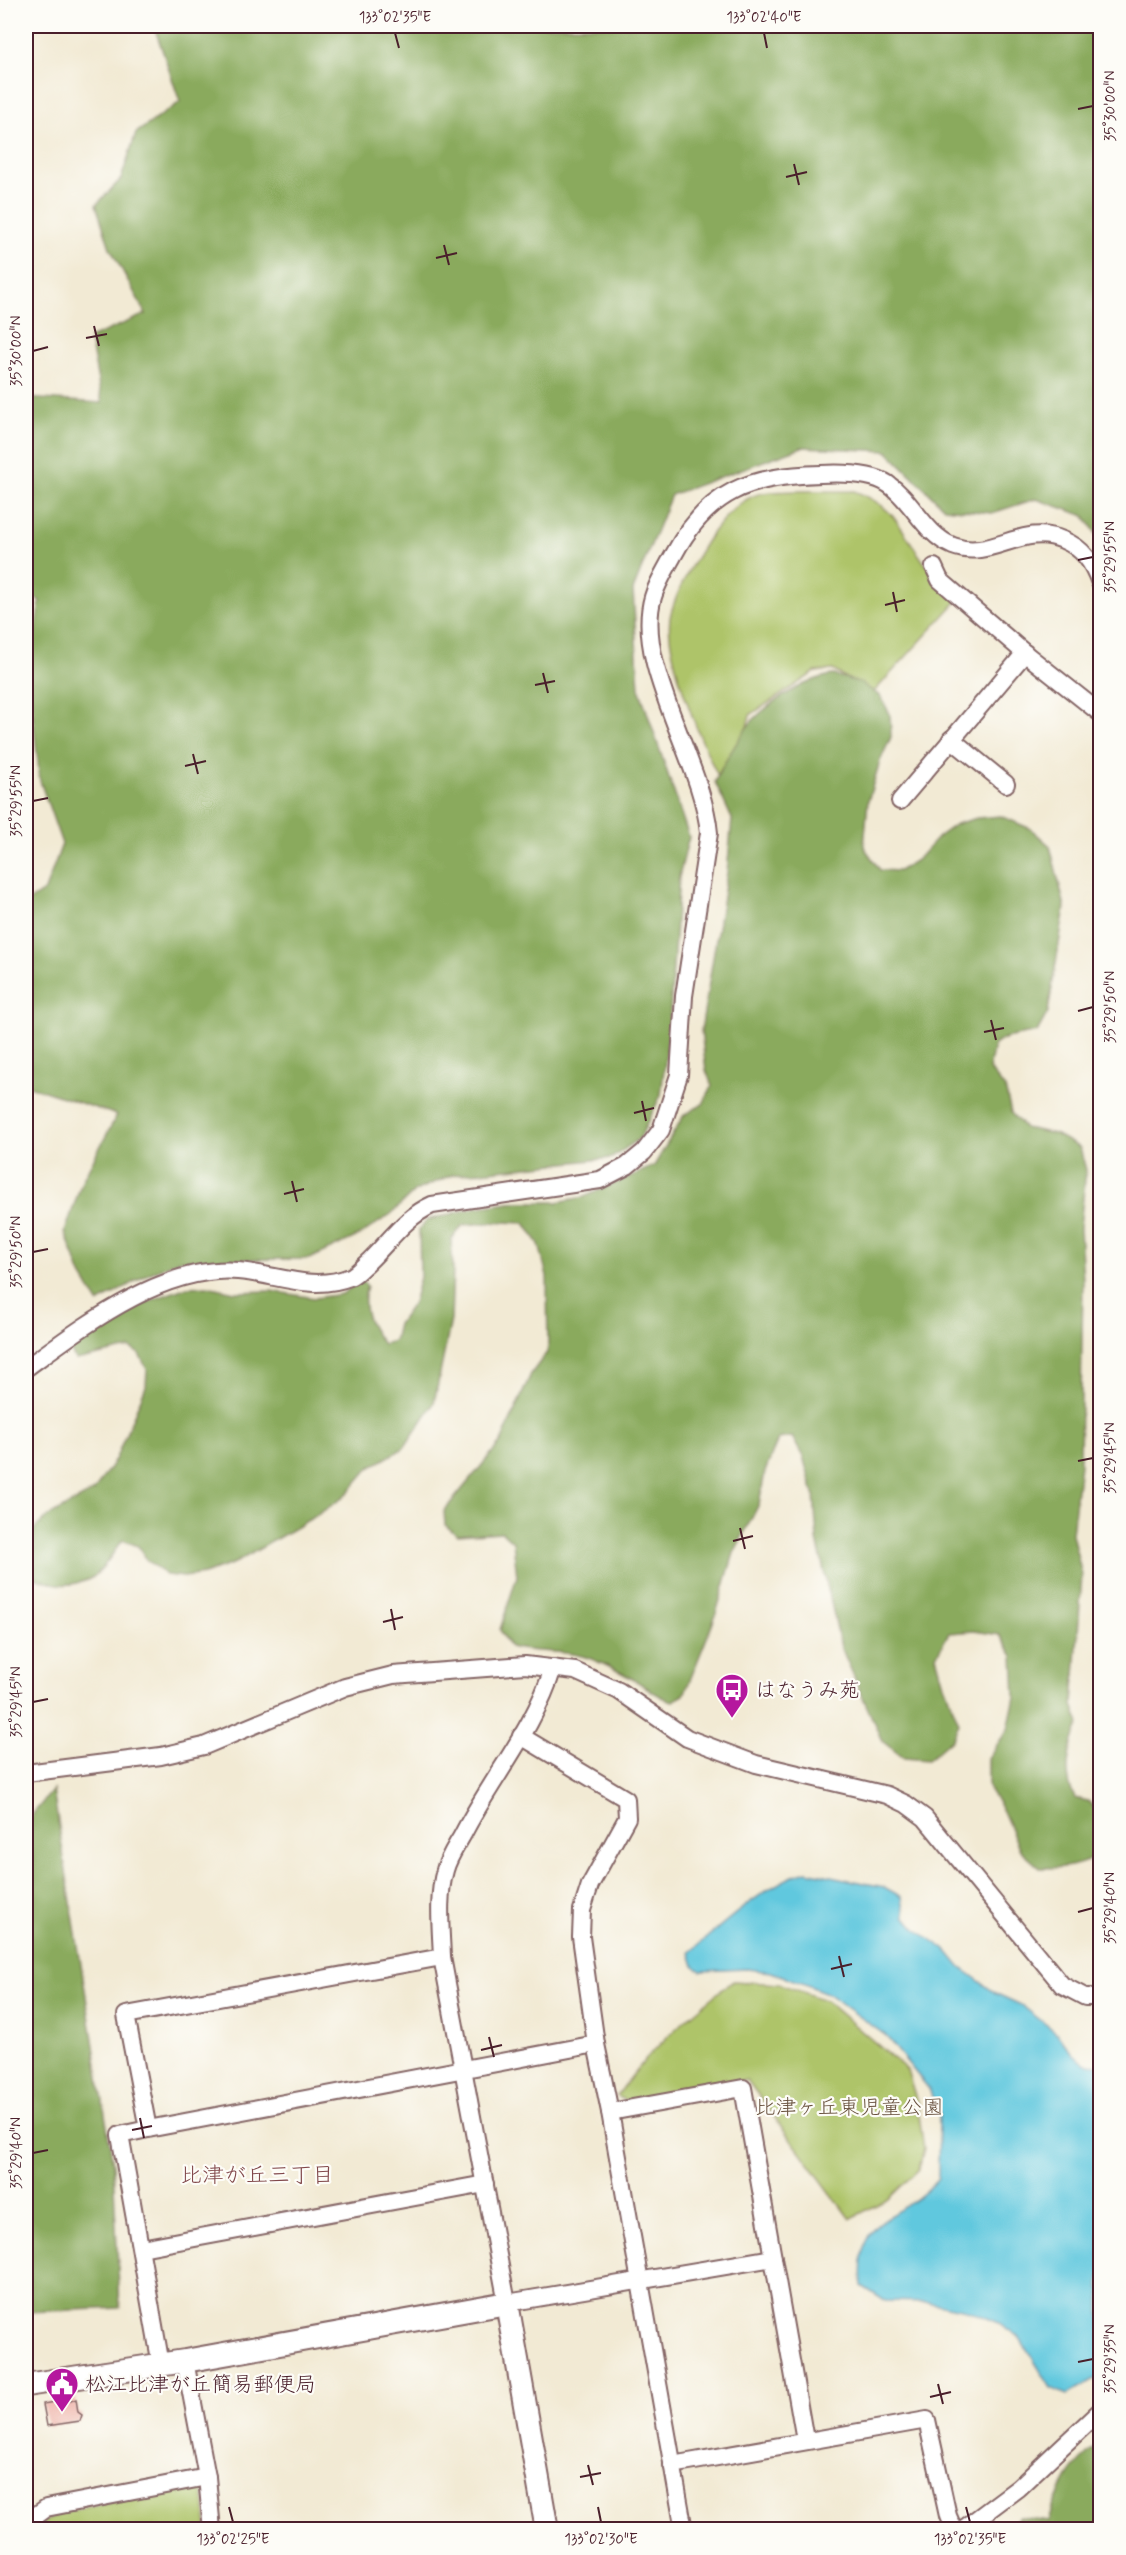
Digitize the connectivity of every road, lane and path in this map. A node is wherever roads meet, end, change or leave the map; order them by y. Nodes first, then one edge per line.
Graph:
1 (934, 567) dead end
2 (1101, 583) edge
3 (1025, 653) junction
4 (1101, 713) edge
5 (951, 739) junction
6 (1006, 784) dead end
7 (900, 801) dead end
8 (26, 1368) edge
9 (553, 1668) junction
10 (521, 1736) junction
11 (26, 1773) edge
12 (442, 1958) junction
13 (1101, 1997) edge
14 (596, 2044) junction
15 (463, 2069) junction
16 (610, 2112) junction
17 (148, 2129) junction
18 (485, 2184) junction
19 (141, 2248) junction
20 (773, 2258) junction
21 (639, 2281) junction
22 (507, 2303) junction
23 (185, 2361) junction
24 (161, 2365) junction
25 (26, 2385) edge
26 (1101, 2411) edge
27 (805, 2440) junction
28 (672, 2465) junction
29 (207, 2477) junction
30 (31, 2529) edge
31 (212, 2529) edge
32 (547, 2529) edge
33 (684, 2529) edge
34 (954, 2529) edge
35 (962, 2529) edge

1 - 3 street
2 - 8 street
3 - 4 street
3 - 5 street
5 - 6 street
5 - 7 street
9 - 10 street
9 - 11 street
9 - 13 street
10 - 12 street
10 - 14 street
12 - 15 street
12 - 17 street
14 - 15 street
14 - 16 street
15 - 17 street
15 - 18 street
16 - 20 street
16 - 21 street
17 - 19 street
18 - 19 street
18 - 22 street
19 - 24 street
20 - 21 street
20 - 27 street
21 - 22 street
21 - 28 street
22 - 23 street
22 - 32 street
23 - 24 street
23 - 29 street
24 - 25 street
26 - 35 street
27 - 28 street
27 - 34 street
28 - 33 street
29 - 30 street
29 - 31 street

